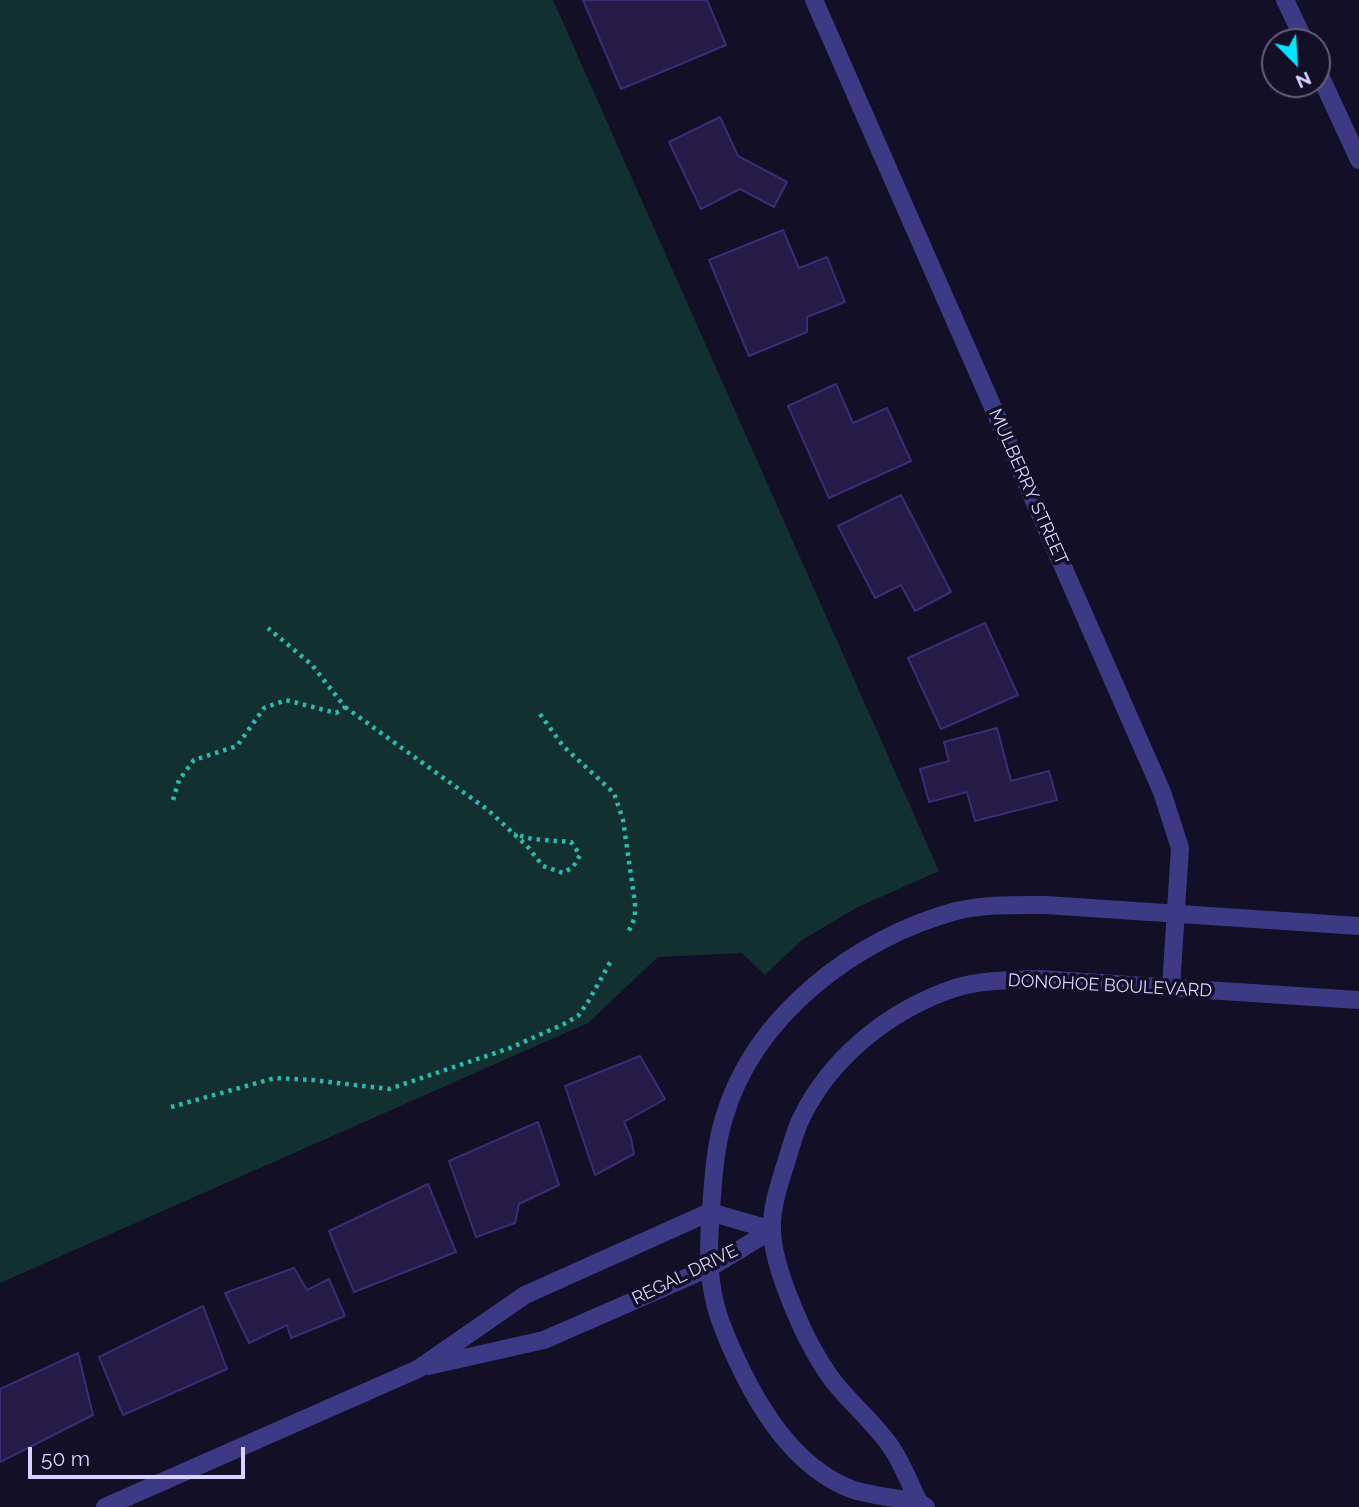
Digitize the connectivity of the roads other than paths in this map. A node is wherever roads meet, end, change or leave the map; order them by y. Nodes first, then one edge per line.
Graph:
1 (814, 0) edge
2 (1285, 0) edge
3 (1298, 28) edge
4 (1330, 98) edge
5 (1359, 160) edge
6 (1177, 913) junction
7 (1359, 926) edge
8 (1171, 987) junction
9 (1359, 1000) edge
10 (710, 1212) junction
11 (772, 1230) junction
12 (711, 1267) junction
13 (418, 1369) junction
14 (922, 1504) edge
15 (105, 1507) edge

1 - 6 street, MULBERRY STREET
2 - 3 street
4 - 5 street
6 - 7 street, DONOHOE BOULEVARD
6 - 8 street, MULBERRY STREET
6 - 10 street, DONOHOE BOULEVARD
8 - 9 street, DONOHOE BOULEVARD
8 - 11 street, DONOHOE BOULEVARD
10 - 11 street, REGAL DRIVE
10 - 12 street, DONOHOE BOULEVARD
10 - 13 street, REGAL DRIVE
11 - 12 street, REGAL DRIVE
11 - 14 street, DONOHOE BOULEVARD
12 - 13 street, REGAL DRIVE
12 - 14 street, DONOHOE BOULEVARD
13 - 15 street, REGAL DRIVE

